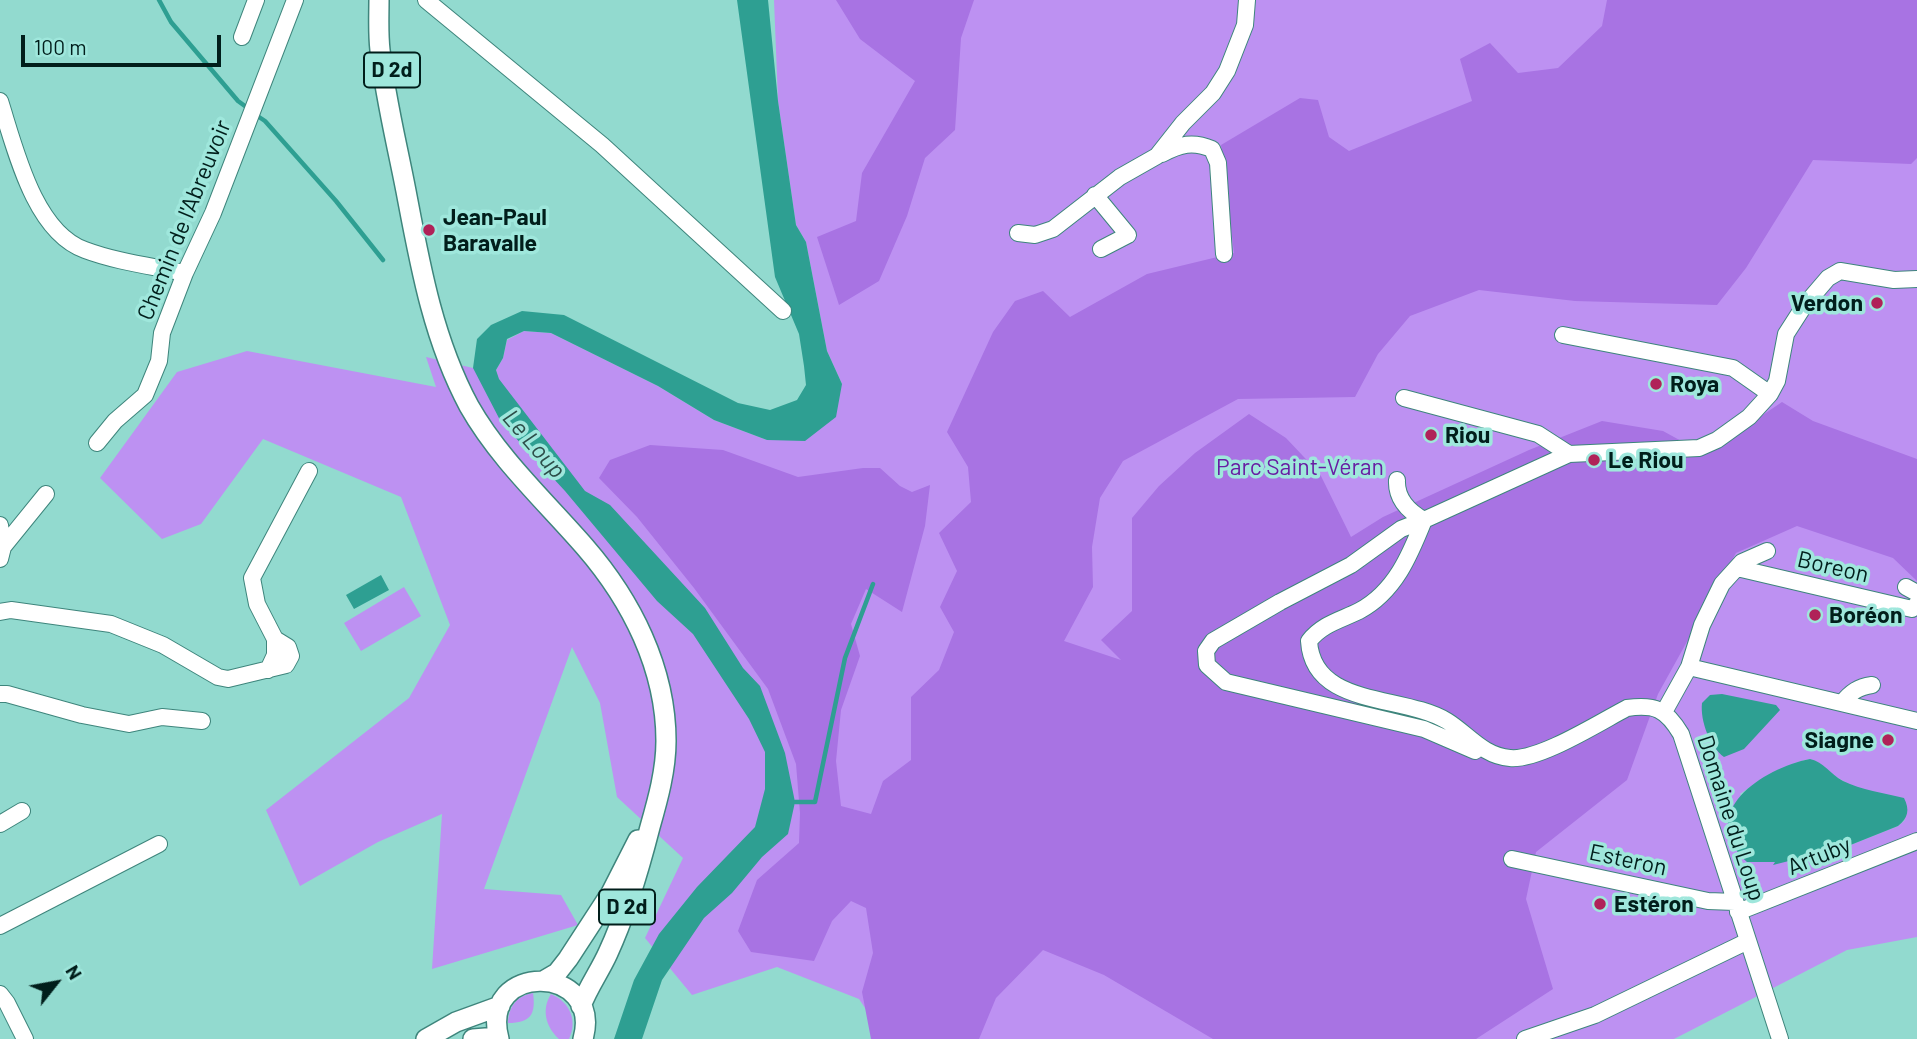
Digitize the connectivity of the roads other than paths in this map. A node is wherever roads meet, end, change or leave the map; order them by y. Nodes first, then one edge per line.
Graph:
1 (256, 0) edge
2 (295, 0) edge
3 (379, 0) edge
4 (389, 0) edge
5 (426, 0) edge
6 (1247, 0) edge
7 (242, 37) dead end
8 (0, 102) edge
9 (396, 140) junction
10 (1157, 156) junction
11 (1096, 195) junction
12 (1018, 233) dead end
13 (1101, 249) dead end
14 (1224, 254) dead end
15 (185, 273) junction
16 (1917, 279) edge
17 (783, 310) dead end
18 (1563, 334) dead end
19 (1770, 394) junction
20 (1404, 398) dead end
21 (97, 443) dead end
22 (1569, 454) junction
23 (309, 471) dead end
24 (1397, 480) dead end
25 (46, 494) dead end
26 (1424, 520) junction
27 (0, 525) edge
28 (1767, 551) dead end
29 (2, 553) edge
30 (1737, 568) junction
31 (1917, 604) edge
32 (0, 612) edge
33 (1689, 667) junction
34 (1872, 685) dead end
35 (0, 694) edge
36 (1842, 703) junction
37 (1664, 712) junction
38 (202, 721) dead end
39 (1917, 721) edge
40 (1495, 755) junction
41 (657, 801) junction
42 (22, 811) dead end
43 (0, 824) edge
44 (1917, 841) edge
45 (159, 844) dead end
46 (1512, 859) dead end
47 (1736, 907) junction
48 (0, 926) edge
49 (1748, 941) junction
50 (545, 980) junction
51 (0, 994) edge
52 (500, 1006) junction
53 (581, 1006) junction
54 (498, 1038) edge
55 (25, 1039) edge
56 (426, 1039) edge
57 (473, 1039) edge
58 (583, 1039) edge
59 (1525, 1039) edge
60 (1780, 1039) edge

1 - 7 street
2 - 15 street, Chemin de l'Abreuvoir
3 - 9 main road, D 2d
4 - 9 main road, D 2d
5 - 17 street
6 - 10 street
8 - 15 street
9 - 41 main road, D 2d
10 - 11 street
10 - 14 street
11 - 12 street
11 - 13 street
15 - 21 street, Chemin de l'Abreuvoir
16 - 19 street
18 - 19 street
19 - 22 street
20 - 22 street
22 - 26 street
23 - 32 street
24 - 26 street
25 - 29 street
26 - 40 street
26 - 40 street
27 - 29 street
28 - 30 street
30 - 31 street, Boreon
30 - 33 street
33 - 36 street
33 - 37 street
34 - 36 street
35 - 38 street
36 - 39 street
37 - 40 street
37 - 47 street, Domaine du Loup
41 - 50 main road, D 2d
41 - 53 main road, D 2d
42 - 43 street
44 - 47 street, Artuby
45 - 48 street
46 - 47 street, Esteron
47 - 49 street, Domaine du Loup
49 - 59 street
49 - 60 street, Domaine du Loup
50 - 52 main road
50 - 53 main road
51 - 55 street
52 - 54 main road
52 - 56 main road
53 - 58 main road
54 - 57 main road

